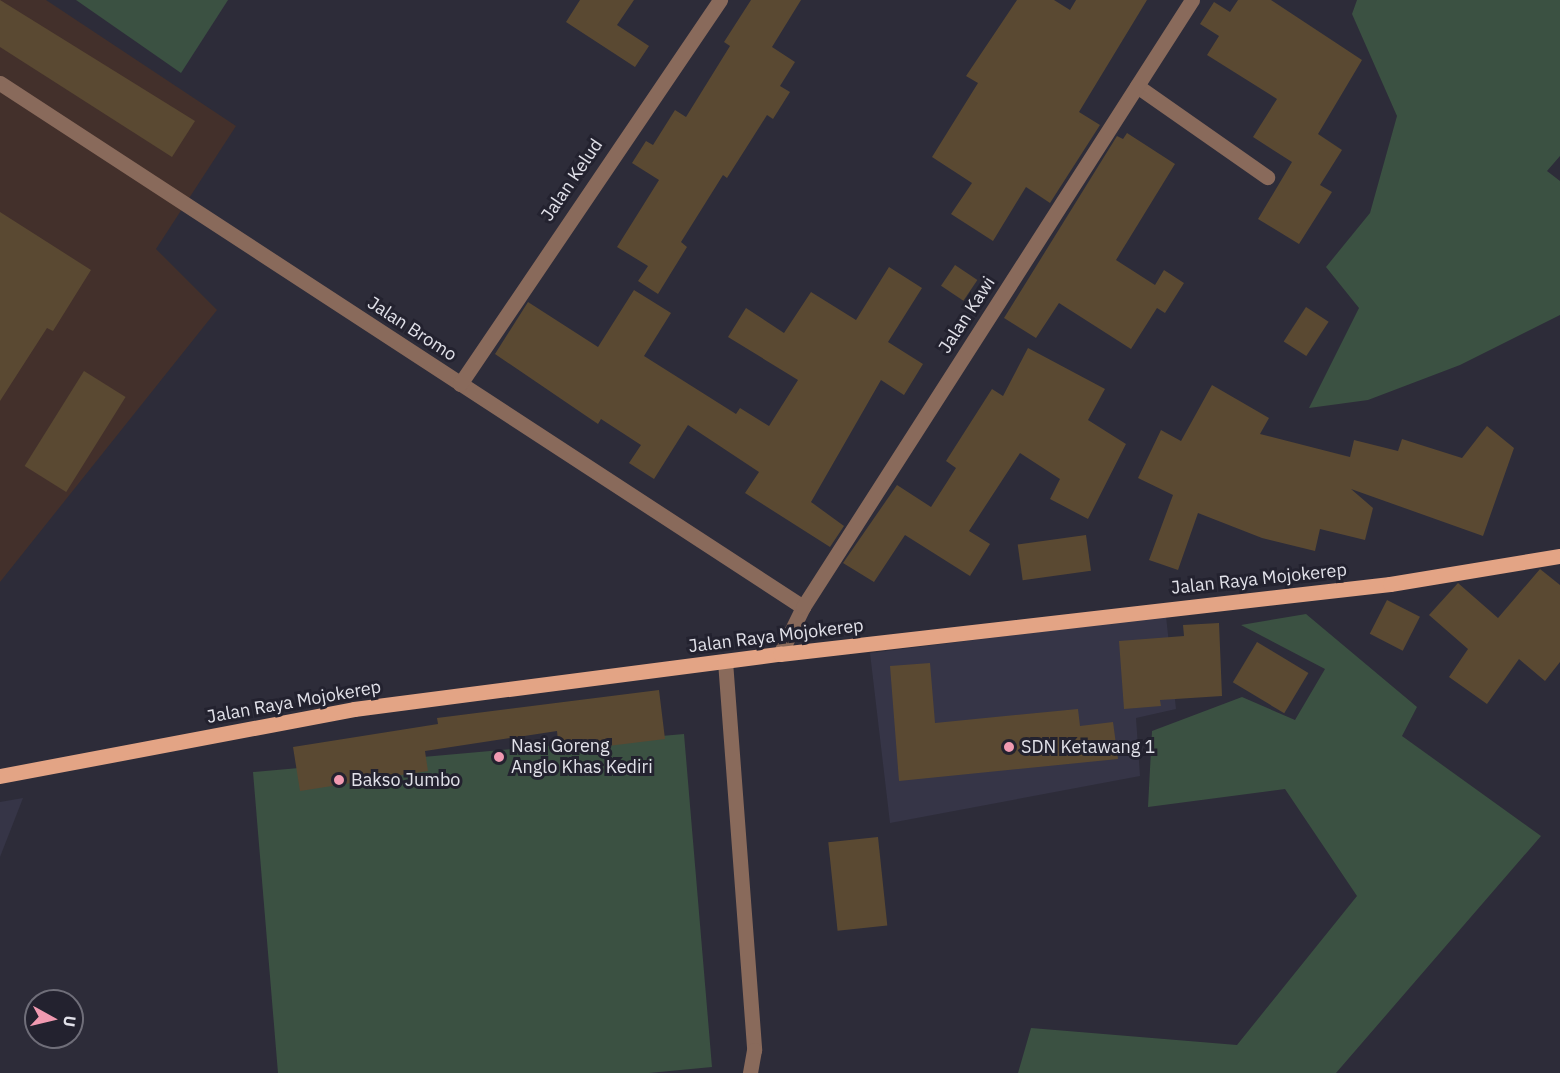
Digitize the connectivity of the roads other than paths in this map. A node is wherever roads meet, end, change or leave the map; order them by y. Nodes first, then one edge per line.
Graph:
1 (720, 0) edge
2 (1192, 0) edge
3 (0, 83) edge
4 (1137, 86) junction
5 (1267, 177) dead end
6 (460, 384) junction
7 (1560, 556) edge
8 (803, 607) junction
9 (780, 654) junction
10 (725, 661) junction
11 (0, 776) edge
12 (750, 1073) edge

1 - 6 street, Jalan Kelud
2 - 4 street, Jalan Kawi
3 - 6 street, Jalan Bromo
4 - 5 street
4 - 8 street, Jalan Kawi
6 - 8 street, Jalan Bromo
7 - 9 main road, Jalan Raya Mojokerep
8 - 9 street, Jalan Kawi
9 - 10 main road, Jalan Raya Mojokerep
10 - 11 main road, Jalan Raya Mojokerep
10 - 12 street

